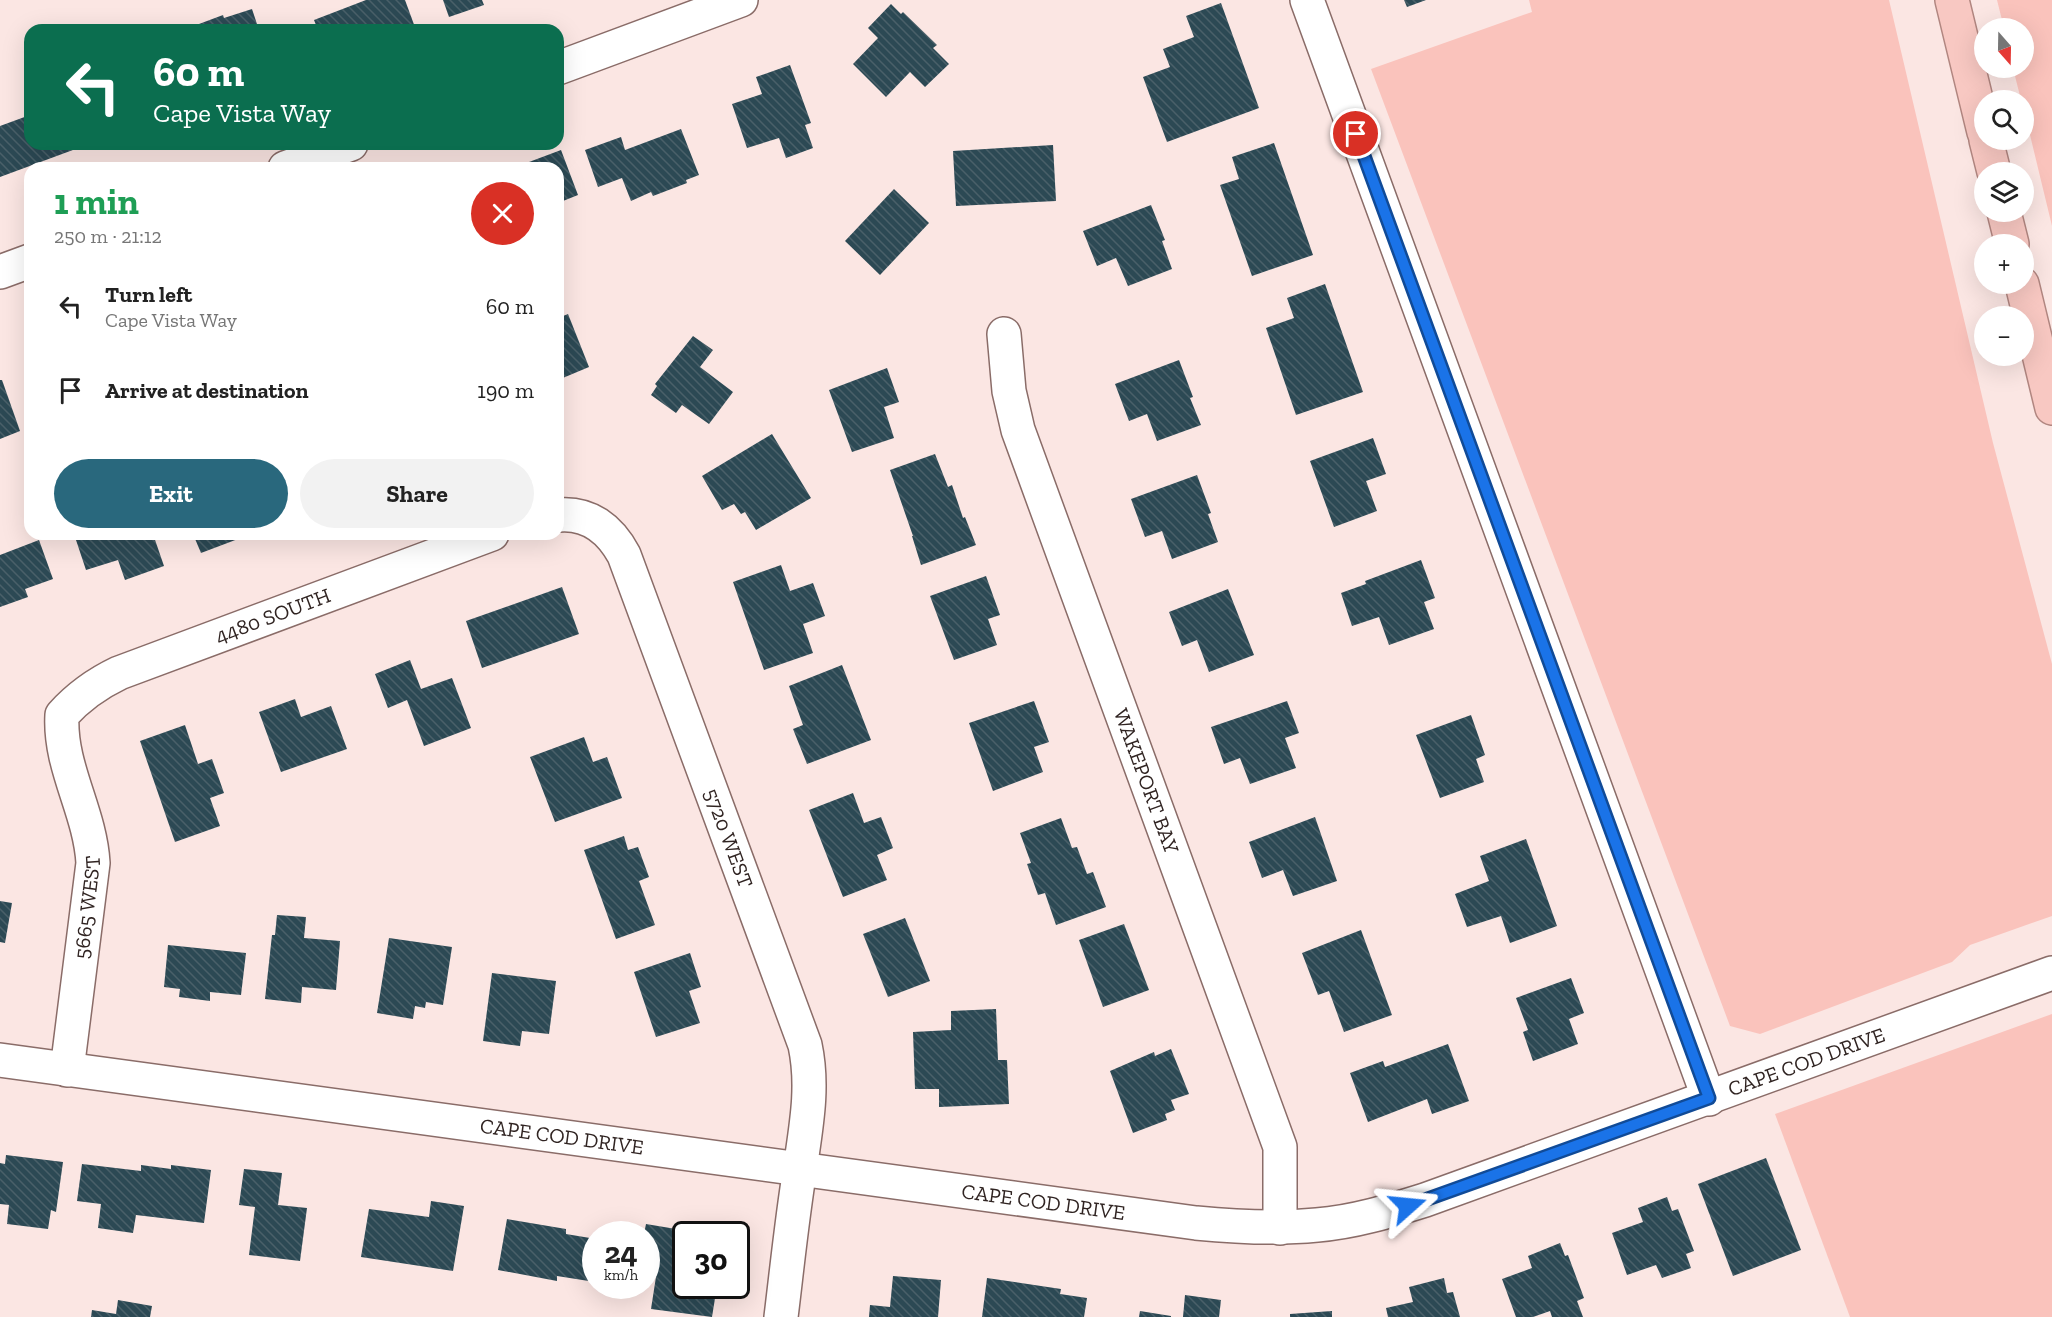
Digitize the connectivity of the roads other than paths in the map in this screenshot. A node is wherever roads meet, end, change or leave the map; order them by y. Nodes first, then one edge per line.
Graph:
1 (741, 0) edge
2 (1307, 0) edge
3 (1952, 0) edge
4 (564, 66) edge
5 (1974, 91) edge
6 (334, 150) edge
7 (302, 162) edge
8 (24, 263) edge
9 (0, 272) edge
10 (2024, 294) edge
11 (1004, 334) dead end
12 (2052, 408) edge
13 (564, 515) edge
14 (476, 540) edge
15 (62, 715) joint
16 (2052, 973) edge
17 (0, 1060) edge
18 (67, 1070) junction
19 (1709, 1098) junction
20 (800, 1170) junction
21 (1280, 1228) junction
22 (781, 1317) edge

1 - 4 street
2 - 19 street
3 - 5 highway
6 - 7 street
8 - 9 street
10 - 12 highway
11 - 21 street, WAKEPORT BAY
13 - 20 street, 5720 WEST
14 - 15 street, 4480 SOUTH
15 - 18 street, 5665 WEST
16 - 19 street, CAPE COD DRIVE
17 - 18 street, CAPE COD DRIVE
18 - 20 street, CAPE COD DRIVE
19 - 21 street, CAPE COD DRIVE
20 - 21 street, CAPE COD DRIVE
20 - 22 street, 5720 WEST

